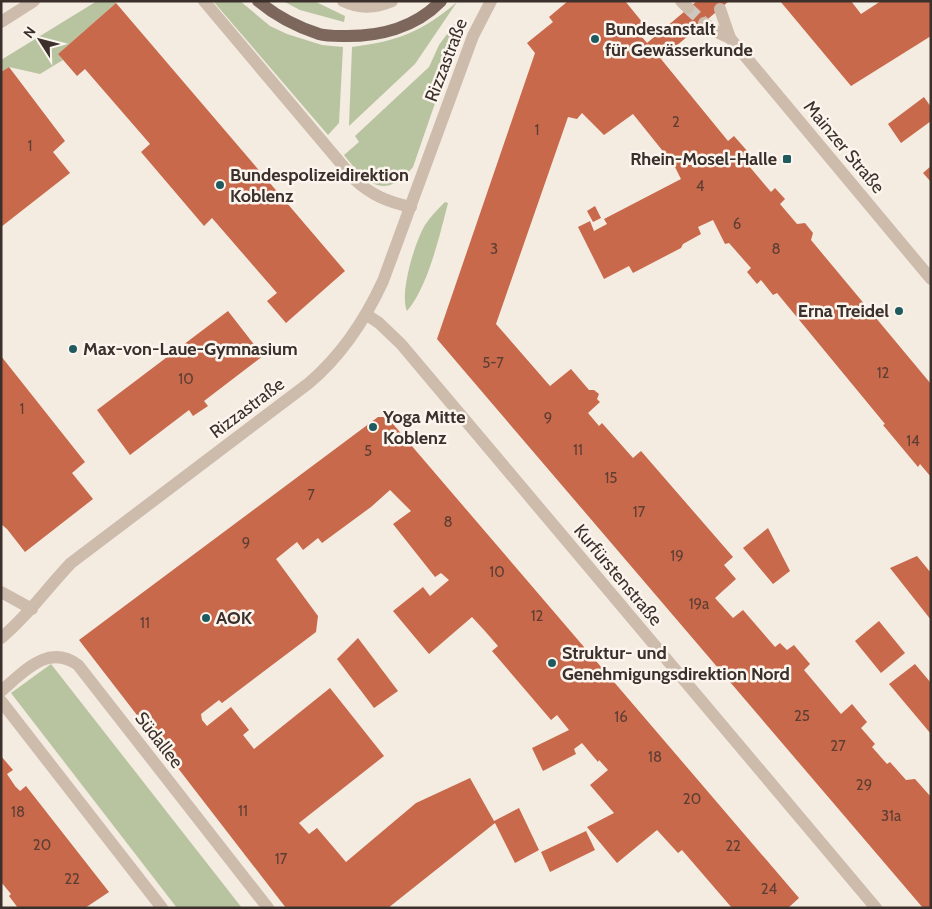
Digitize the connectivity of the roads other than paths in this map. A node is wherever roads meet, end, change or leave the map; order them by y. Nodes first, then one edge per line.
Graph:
1 (34, 1) edge
2 (204, 1) edge
3 (258, 1) edge
4 (343, 1) edge
5 (392, 1) edge
6 (441, 1) edge
7 (491, 3) edge
8 (720, 9) dead end
9 (1, 22) edge
10 (704, 23) tunnel mouth
11 (730, 38) junction
12 (411, 207) junction
13 (931, 279) edge
14 (367, 315) junction
15 (1, 592) edge
16 (32, 609) junction
17 (1, 638) edge
18 (1, 691) edge
19 (1, 701) edge
20 (162, 908) edge
21 (268, 908) edge
22 (876, 908) edge

1 - 9 street
2 - 12 street
3 - 6 main road
4 - 5 street
7 - 12 street, Rizzastraße
8 - 11 street, Mainzer Straße
10 - 11 street, Mainzer Straße
11 - 13 street, Mainzer Straße
12 - 14 street, Rizzastraße
14 - 16 street, Rizzastraße
14 - 22 street, Kurfürstenstraße
15 - 16 street
16 - 17 street, Rizzastraße
18 - 21 street, Südallee
19 - 20 street

